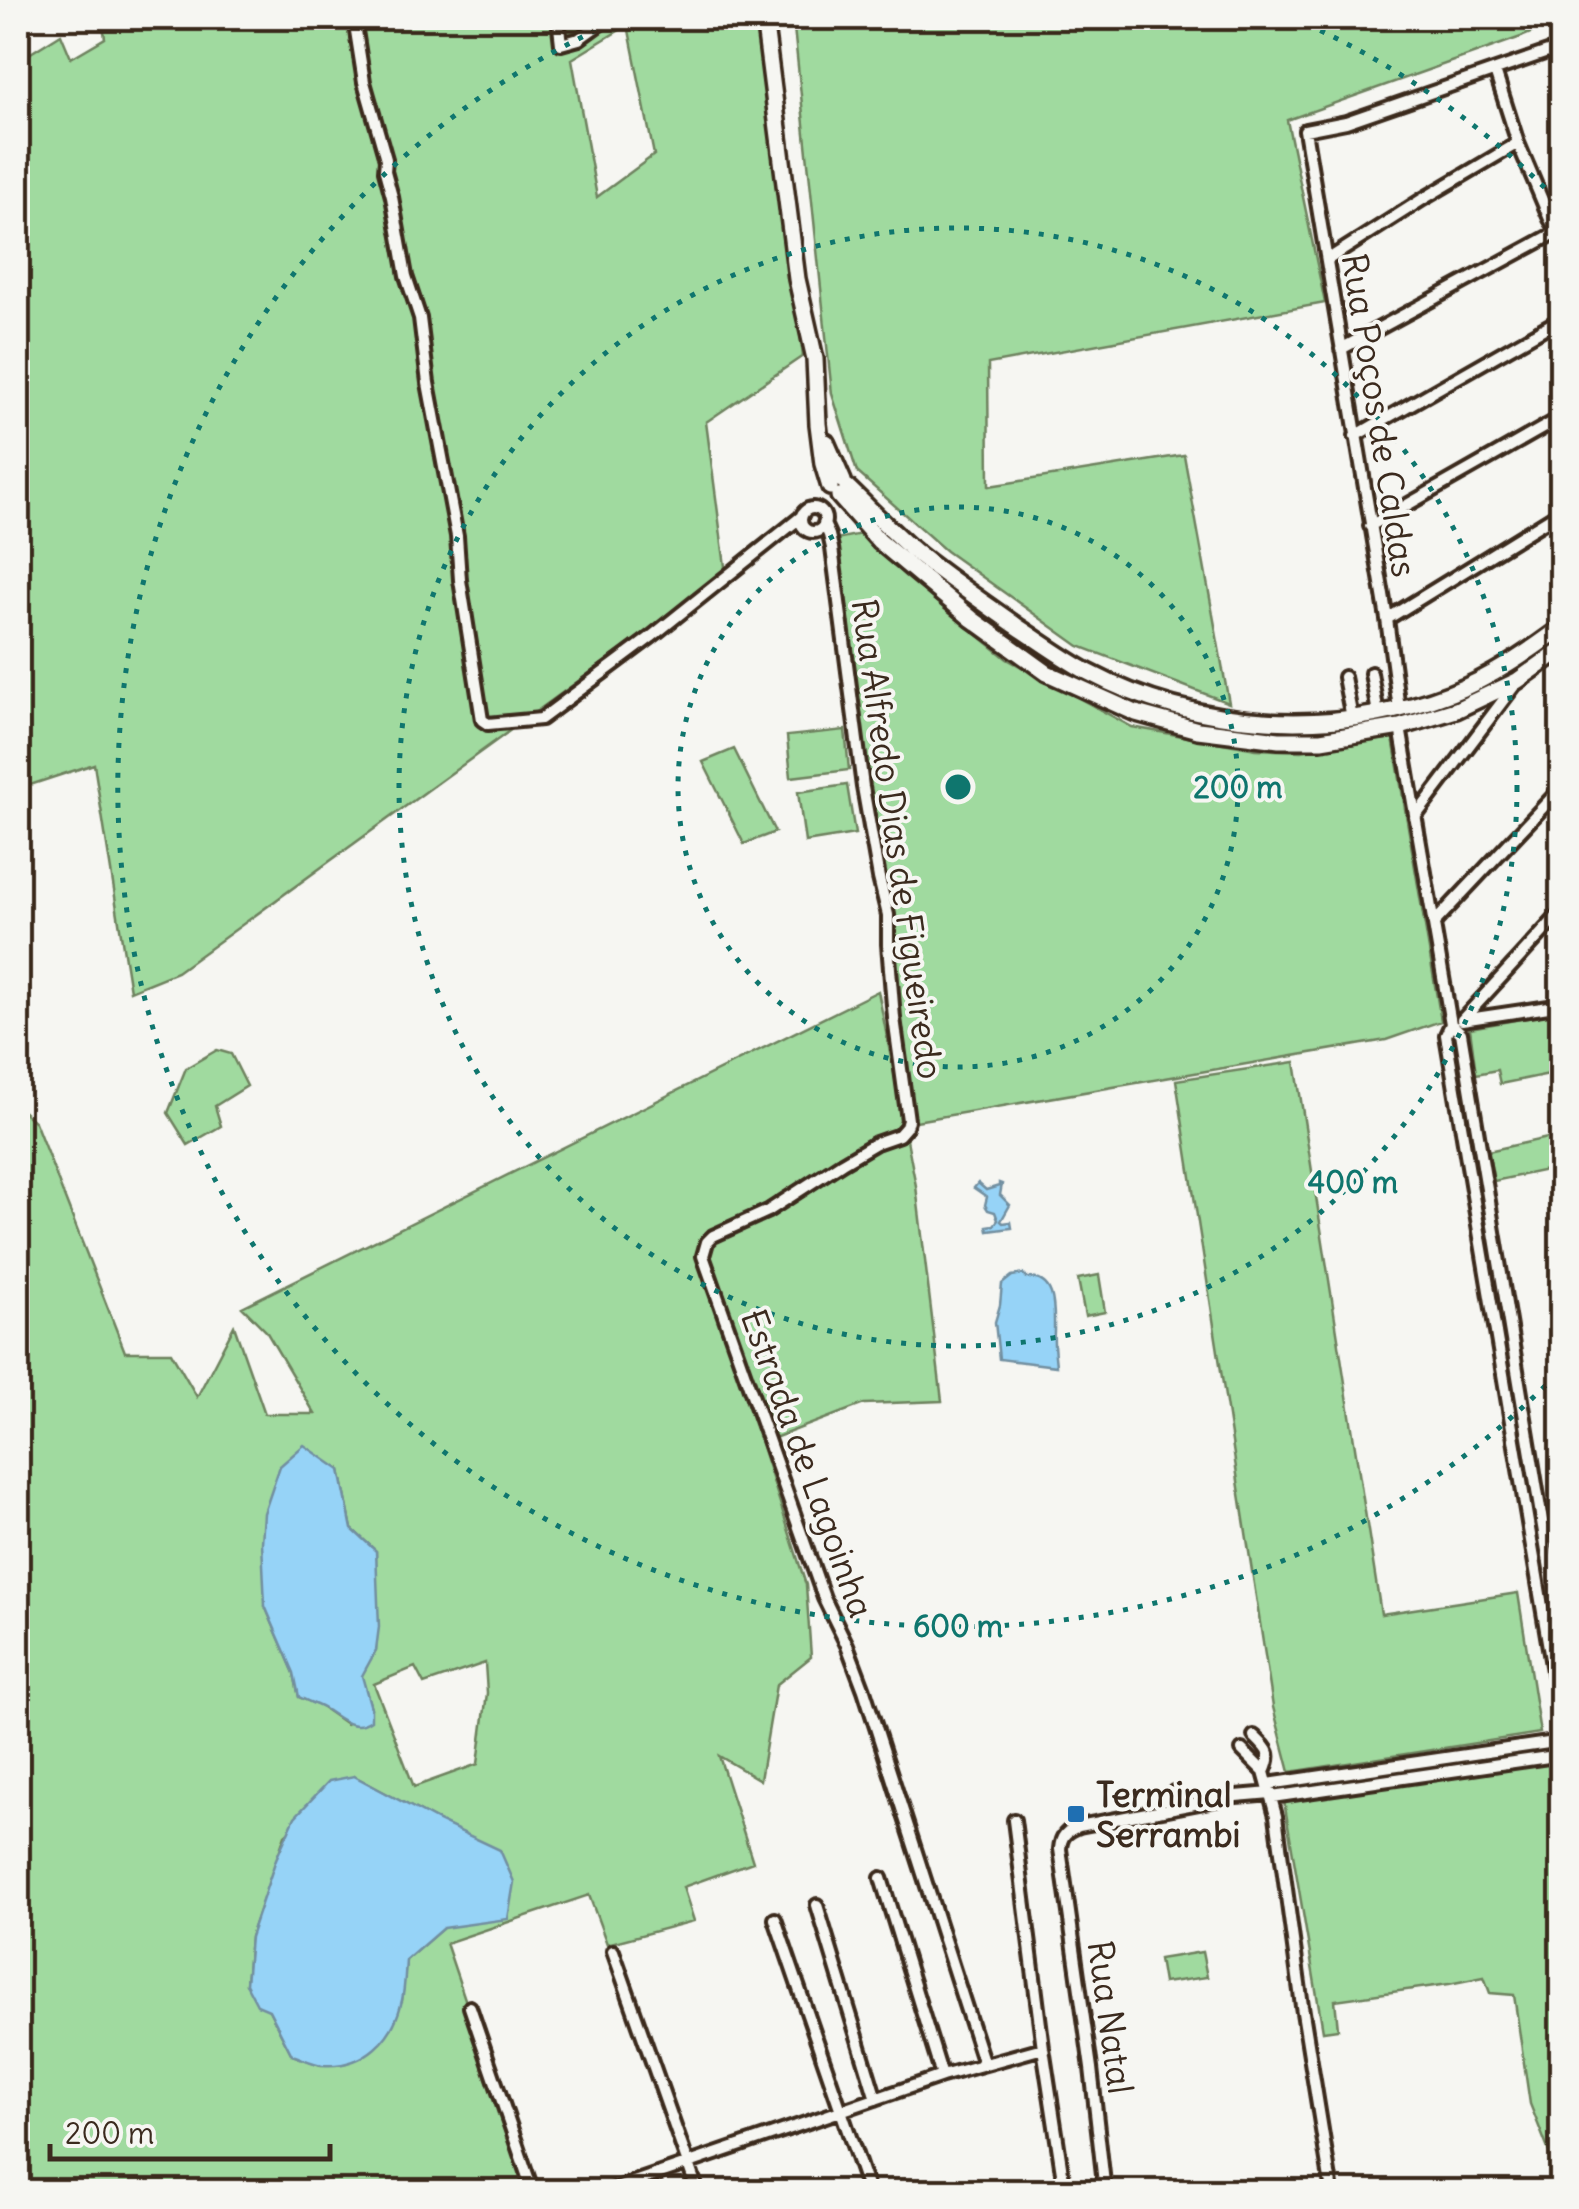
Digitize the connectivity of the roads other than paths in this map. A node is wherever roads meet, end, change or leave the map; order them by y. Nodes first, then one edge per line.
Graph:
1 (354, 18) edge
2 (558, 18) edge
3 (608, 18) edge
4 (764, 18) edge
5 (1562, 46) edge
6 (1496, 71) junction
7 (1518, 143) junction
8 (1562, 209) edge
9 (1550, 219) junction
10 (1559, 235) edge
11 (1326, 260) junction
12 (1562, 318) edge
13 (1341, 348) junction
14 (1562, 417) edge
15 (1355, 436) junction
16 (838, 489) junction
17 (1562, 511) edge
18 (804, 514) junction
19 (824, 520) junction
20 (1370, 526) junction
21 (1386, 619) junction
22 (1562, 627) edge
23 (1562, 649) edge
24 (1371, 673) dead end
25 (1344, 676) dead end
26 (1517, 681) junction
27 (1399, 709) junction
28 (1378, 714) junction
29 (1352, 718) junction
30 (1304, 721) junction
31 (1400, 728) junction
32 (1305, 740) junction
33 (1562, 787) edge
34 (1415, 817) junction
35 (1562, 912) edge
36 (1434, 923) junction
37 (1562, 1005) edge
38 (1457, 1022) junction
39 (723, 1231) joint
40 (1562, 1641) edge
41 (1562, 1725) edge
42 (1254, 1736) dead end
43 (1562, 1740) edge
44 (1242, 1750) dead end
45 (1562, 1755) edge
46 (1264, 1772) junction
47 (1270, 1791) junction
48 (1169, 1793) dead end
49 (1172, 1808) junction
50 (1014, 1820) dead end
51 (882, 1878) dead end
52 (817, 1905) dead end
53 (775, 1919) dead end
54 (612, 1951) dead end
55 (470, 2007) dead end
56 (1043, 2048) junction
57 (984, 2064) junction
58 (942, 2076) junction
59 (876, 2099) junction
60 (840, 2110) junction
61 (689, 2164) junction
62 (534, 2192) edge
63 (605, 2192) edge
64 (698, 2192) edge
65 (869, 2192) edge
66 (1065, 2192) edge
67 (1104, 2192) edge
68 (1332, 2192) edge

1 - 18 street
2 - 3 street
4 - 16 main road
5 - 6 street
6 - 7 street
6 - 11 street, Rua Poços de Caldas
7 - 9 street
7 - 11 street
8 - 9 street
9 - 10 street
10 - 13 street
11 - 13 street, Rua Poços de Caldas
12 - 15 street
13 - 15 street, Rua Poços de Caldas
14 - 20 street
15 - 20 street, Rua Poços de Caldas
16 - 18 street
16 - 19 street
16 - 30 main road
16 - 32 main road
17 - 21 street
18 - 19 street
18 - 19 street
19 - 39 street, Rua Alfredo Dias de Figueiredo
20 - 21 street, Rua Poços de Caldas
21 - 27 street, Rua Poços de Caldas
22 - 27 main road
23 - 26 main road
24 - 28 street
25 - 29 street
26 - 31 main road
26 - 34 street
27 - 28 main road
28 - 29 main road
29 - 30 main road
30 - 32 main road
31 - 32 main road
31 - 34 street
33 - 36 street
34 - 36 street
35 - 38 street
36 - 38 street
37 - 38 street
38 - 40 street
38 - 41 street
39 - 57 street, Estrada de Lagoinha
42 - 46 street
43 - 47 street
44 - 46 street
45 - 47 street
46 - 47 street
47 - 49 street
47 - 68 street
48 - 49 street
49 - 67 street, Rua Natal
50 - 56 street
51 - 58 street
52 - 59 street
53 - 60 street
54 - 61 street
55 - 62 street
56 - 57 street
56 - 66 street
57 - 58 street
58 - 59 street
59 - 60 street
60 - 61 street
60 - 65 street
61 - 63 street
61 - 64 street

